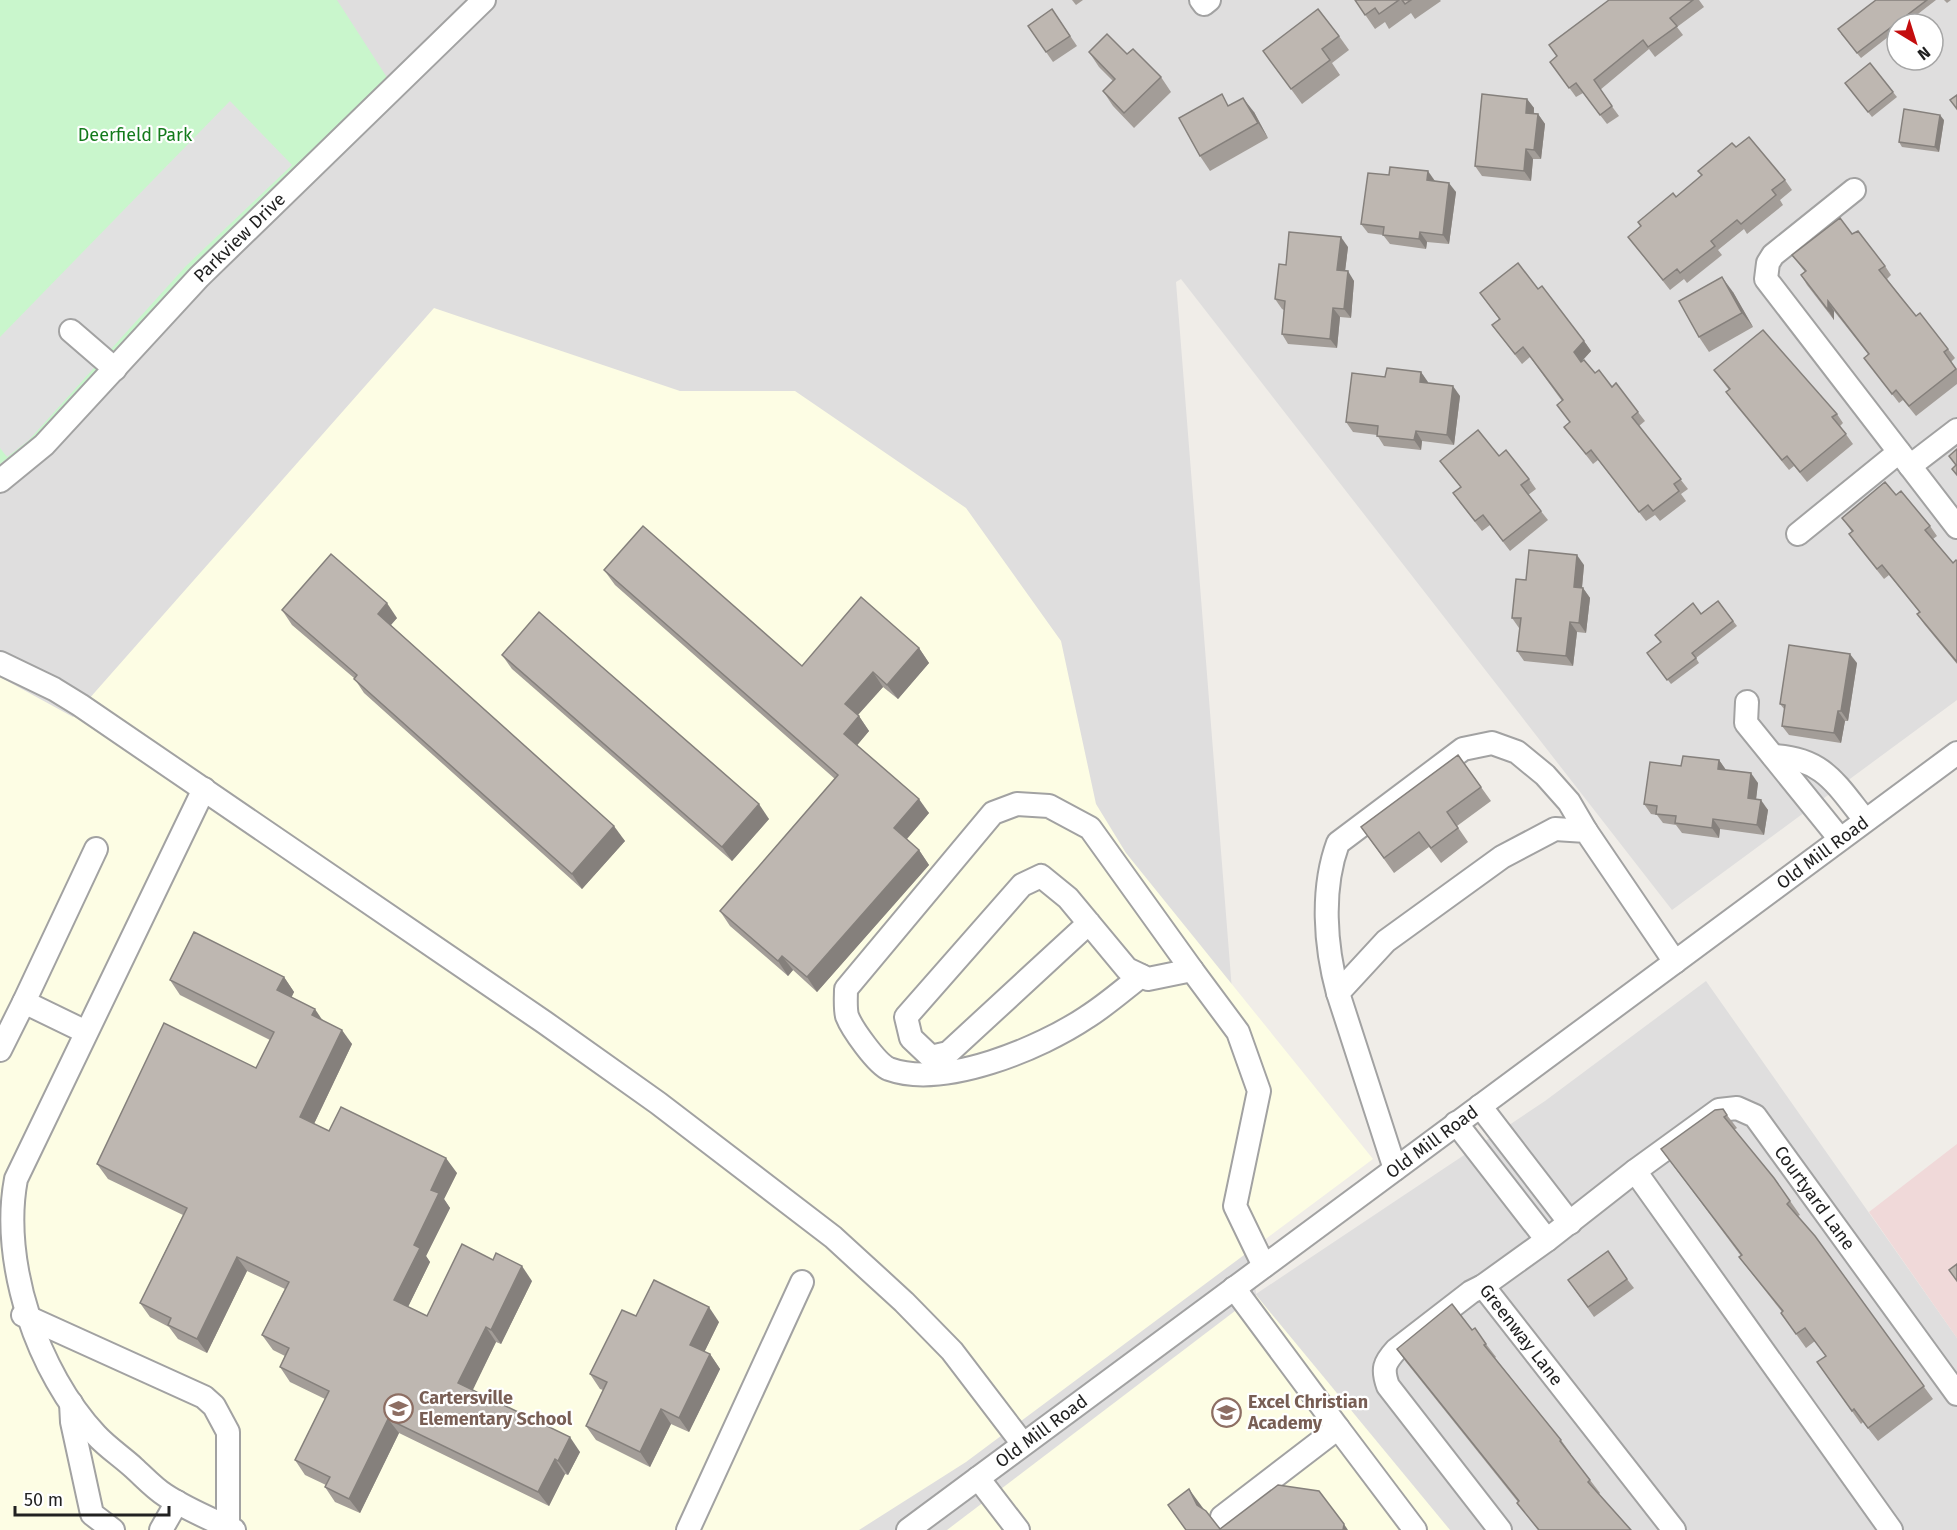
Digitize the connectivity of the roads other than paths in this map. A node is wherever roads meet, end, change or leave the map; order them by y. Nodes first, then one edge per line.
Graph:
1 (484, 0) edge
2 (1201, 0) edge
3 (1209, 0) edge
4 (1854, 190) dead end
5 (71, 332) dead end
6 (115, 369) junction
7 (1957, 430) edge
8 (1904, 459) junction
9 (0, 481) edge
10 (1957, 527) edge
11 (1798, 534) dead end
12 (0, 663) edge
13 (1747, 702) dead end
14 (1957, 753) edge
15 (1773, 756) junction
16 (204, 789) junction
17 (1865, 820) junction
18 (1586, 831) junction
19 (1840, 839) junction
20 (96, 849) dead end
21 (1089, 923) junction
22 (1675, 962) junction
23 (1192, 970) junction
24 (1141, 976) junction
25 (1338, 993) junction
26 (24, 1002) junction
27 (86, 1032) junction
28 (0, 1050) edge
29 (1480, 1106) junction
30 (1456, 1123) junction
31 (1395, 1169) junction
32 (1635, 1171) junction
33 (1570, 1223) junction
34 (1547, 1240) junction
35 (1264, 1266) junction
36 (802, 1282) dead end
37 (1483, 1286) junction
38 (1234, 1288) junction
39 (23, 1315) junction
40 (1957, 1394) edge
41 (71, 1401) junction
42 (1338, 1428) junction
43 (1023, 1444) junction
44 (978, 1478) junction
45 (177, 1502) junction
46 (1222, 1517) dead end
47 (231, 1529) edge
48 (113, 1530) edge
49 (161, 1530) edge
50 (688, 1530) edge
51 (908, 1530) edge
52 (1018, 1530) edge
53 (1415, 1530) edge
54 (1500, 1530) edge
55 (1674, 1530) edge
56 (1891, 1530) edge

1 - 6 street, Parkview Drive
2 - 3 street
4 - 8 street
5 - 6 street
6 - 9 street, Parkview Drive
7 - 8 street
8 - 10 street
8 - 11 street
12 - 16 street
13 - 15 street
14 - 17 street, Old Mill Road
15 - 17 street
15 - 19 street
16 - 27 street
16 - 43 street
17 - 19 street, Old Mill Road
18 - 22 street
18 - 25 street
18 - 25 street
19 - 22 street, Old Mill Road
20 - 26 street
21 - 21 street
21 - 24 street
22 - 29 street, Old Mill Road
23 - 24 street
23 - 24 street
23 - 35 street
25 - 31 street
26 - 27 street
26 - 28 street
27 - 39 street
29 - 30 street, Old Mill Road
29 - 33 street
30 - 31 street, Old Mill Road
30 - 34 street
31 - 35 street, Old Mill Road
32 - 33 street, Courtyard Lane
32 - 40 street, Courtyard Lane
32 - 56 street
33 - 34 street, Courtyard Lane
34 - 37 street, Courtyard Lane
35 - 38 street, Old Mill Road
36 - 50 street
37 - 54 street, Greenway Lane
37 - 55 street, Greenway Lane
38 - 42 street
38 - 43 street, Old Mill Road
39 - 41 street
39 - 47 street
41 - 45 street
41 - 48 street
42 - 46 street
42 - 53 street
43 - 44 street, Old Mill Road
44 - 51 street, Old Mill Road
44 - 52 street
45 - 47 street
45 - 49 street

